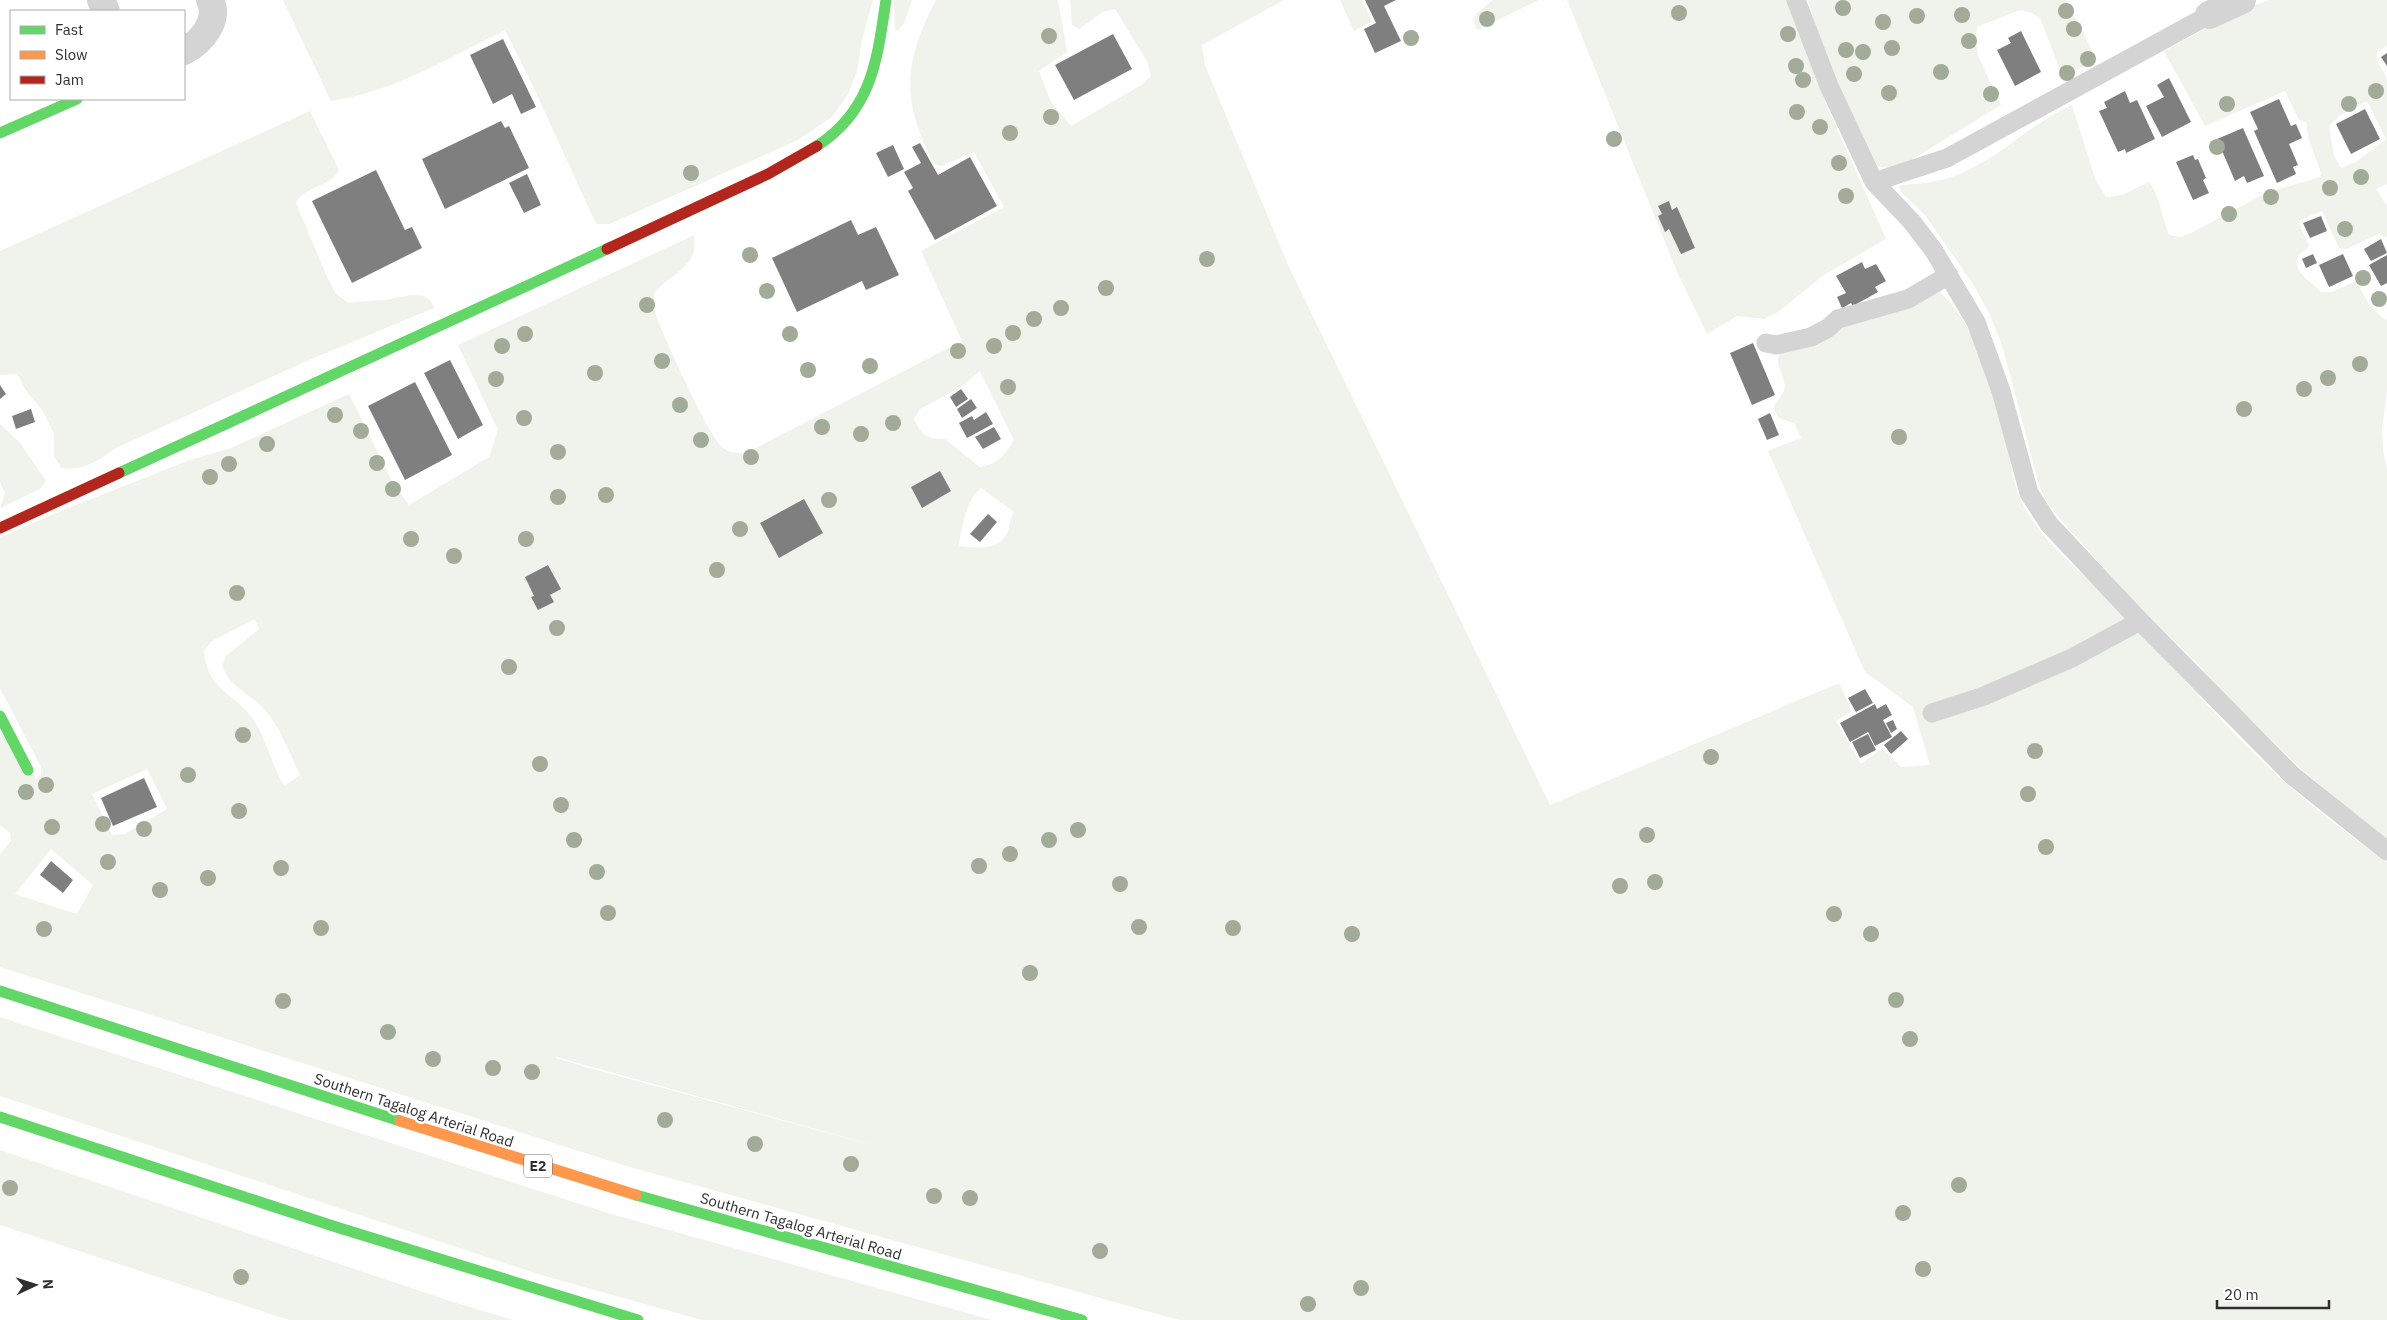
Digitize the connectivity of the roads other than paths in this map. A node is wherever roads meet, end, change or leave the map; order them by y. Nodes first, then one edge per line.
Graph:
1 (210, 0) edge
2 (886, 0) edge
3 (1796, 0) edge
4 (2242, 0) edge
5 (2209, 15) joint
6 (185, 50) edge
7 (75, 100) edge
8 (0, 133) edge
9 (1874, 182) junction
10 (1949, 274) junction
11 (1766, 343) dead end
12 (0, 528) edge
13 (2140, 621) junction
14 (1932, 713) dead end
15 (0, 716) edge
16 (28, 770) dead end
17 (2387, 851) edge
18 (0, 991) edge
19 (0, 1117) edge
20 (638, 1320) edge
21 (1082, 1320) edge

1 - 6 street
2 - 12 main road
3 - 9 lane
4 - 5 street
5 - 9 lane
7 - 8 main road
9 - 10 lane
10 - 11 lane
10 - 13 lane
13 - 14 lane
13 - 17 lane
15 - 16 main road
18 - 21 main road, Southern Tagalog Arterial Road / E2
19 - 20 main road

